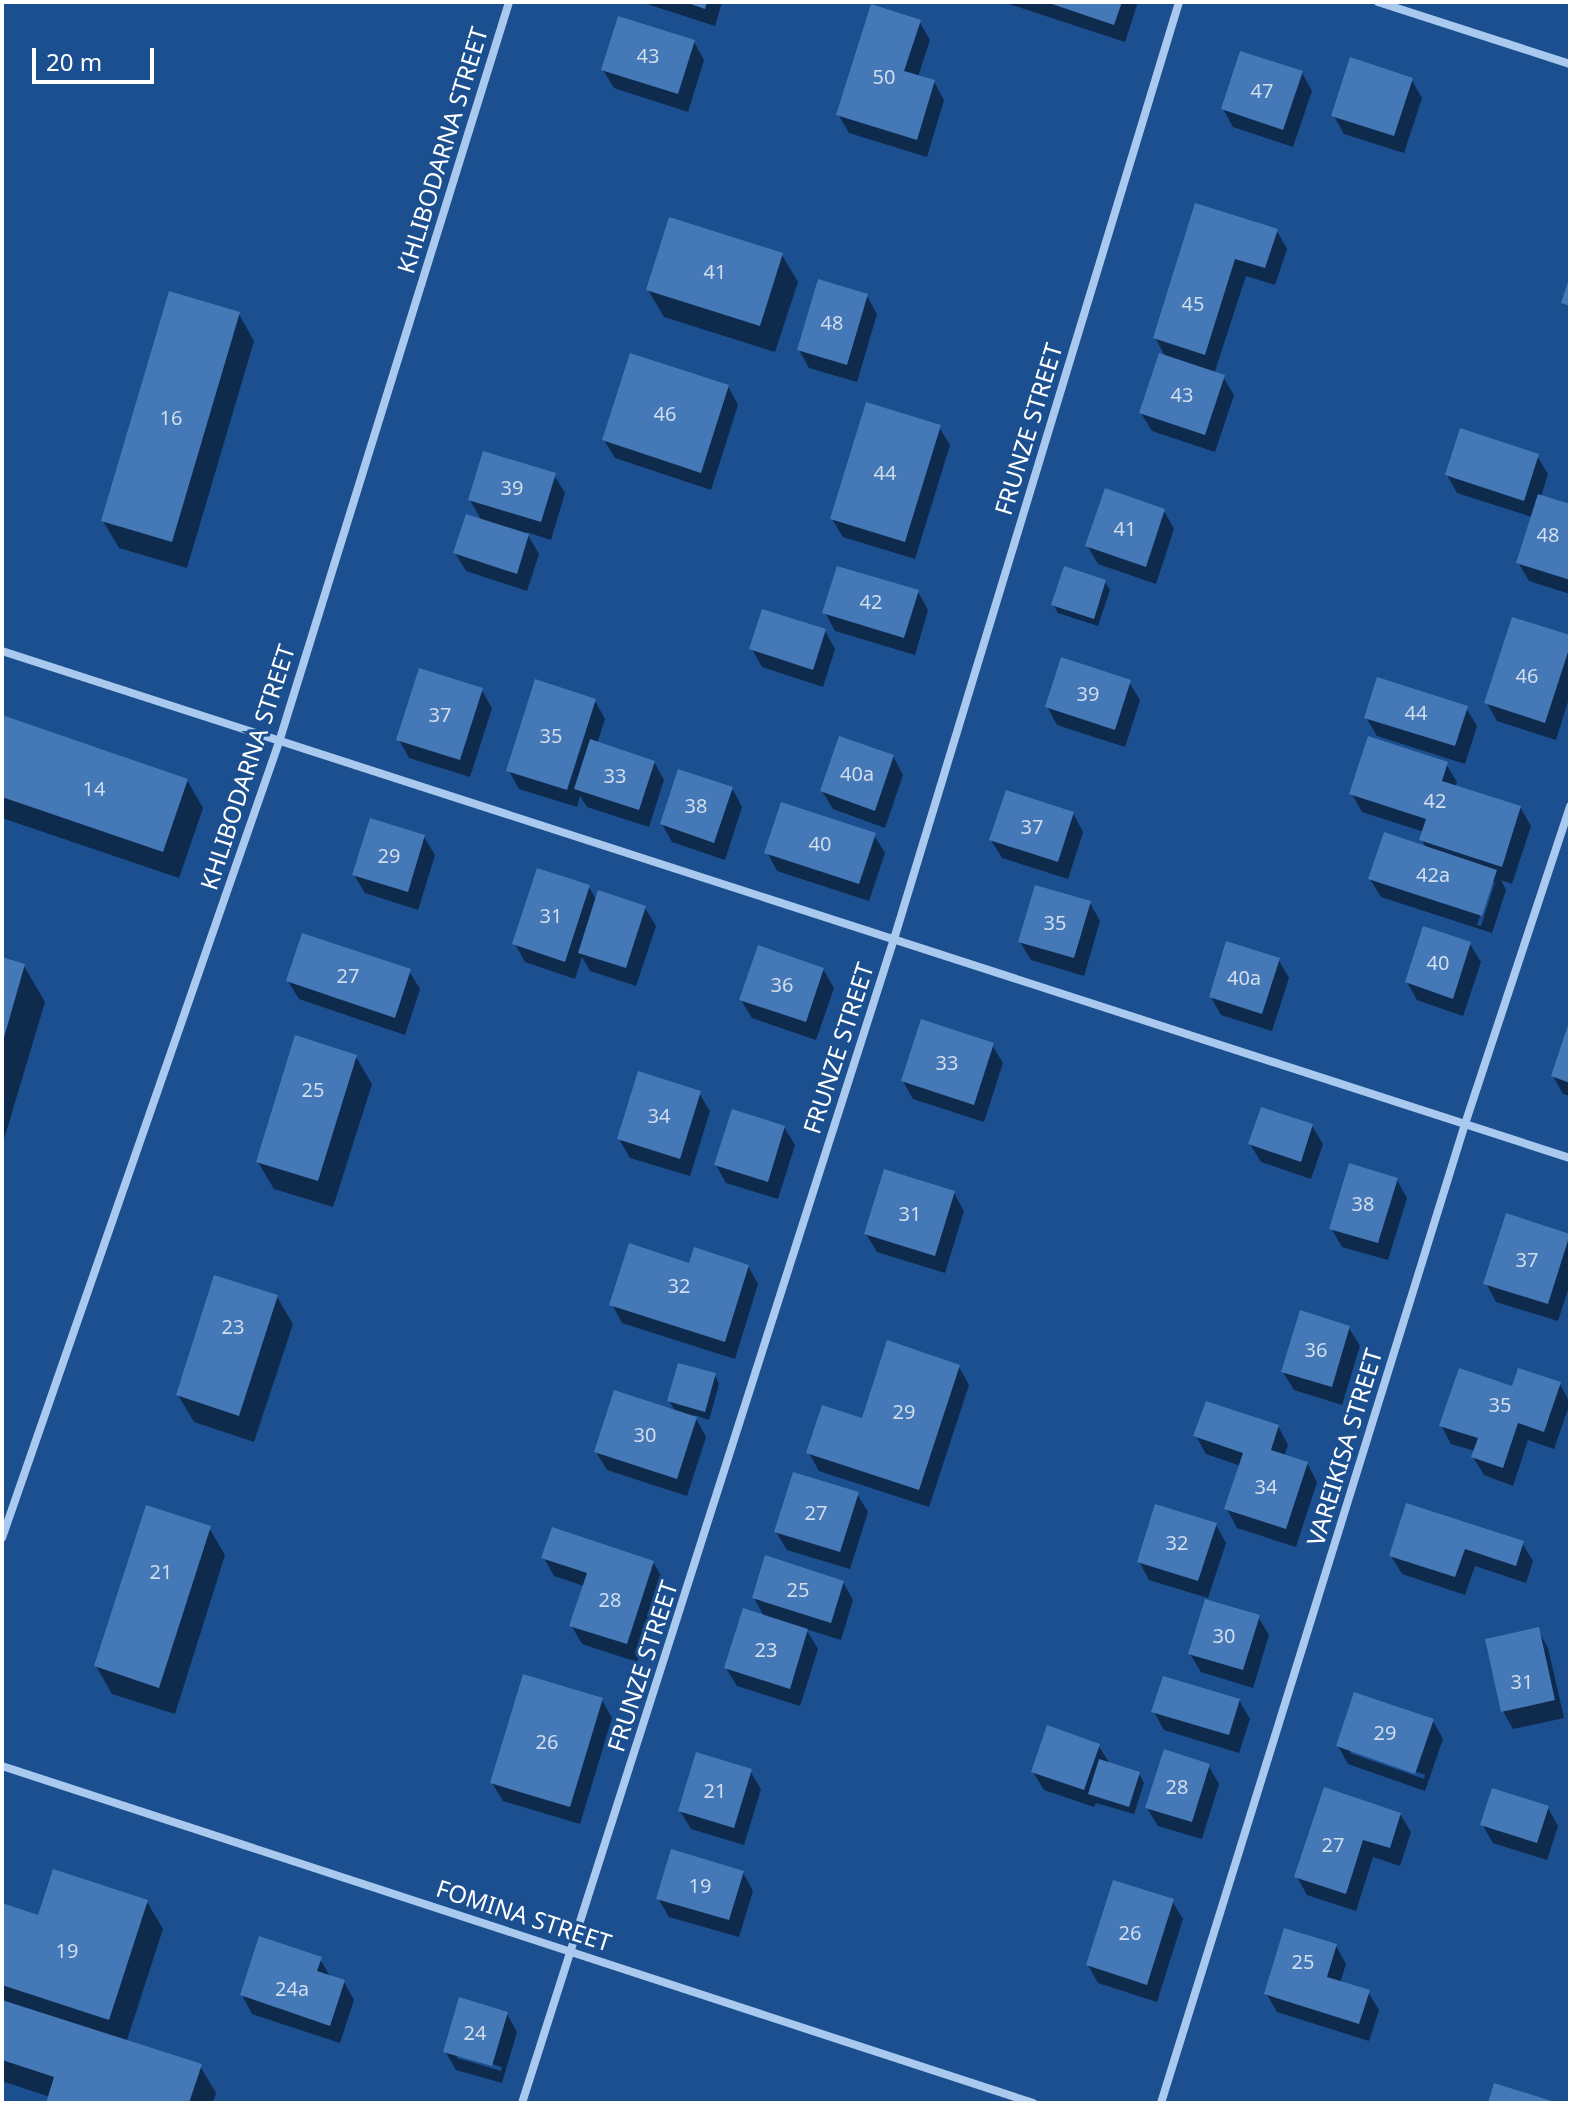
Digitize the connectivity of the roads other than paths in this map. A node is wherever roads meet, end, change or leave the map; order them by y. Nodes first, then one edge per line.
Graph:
1 (509, 2) edge
2 (1179, 2) edge
3 (1378, 2) edge
4 (1570, 64) edge
5 (2, 651) edge
6 (279, 742) junction
7 (1570, 806) edge
8 (894, 939) junction
9 (1465, 1124) junction
10 (1570, 1158) edge
11 (2, 1538) edge
12 (2, 1766) edge
13 (572, 1952) junction
14 (522, 2103) edge
15 (1033, 2103) edge
16 (1161, 2103) edge

1 - 6 street, KHLIBODARNA STREET
2 - 8 street, FRUNZE STREET
3 - 4 street
5 - 6 street
6 - 8 street
6 - 11 street, KHLIBODARNA STREET
7 - 9 street, VAREIKISA STREET
8 - 9 street
8 - 13 street, FRUNZE STREET
9 - 10 street
9 - 16 street, VAREIKISA STREET
12 - 13 street, FOMINA STREET
13 - 14 street, FRUNZE STREET
13 - 15 street, FOMINA STREET

